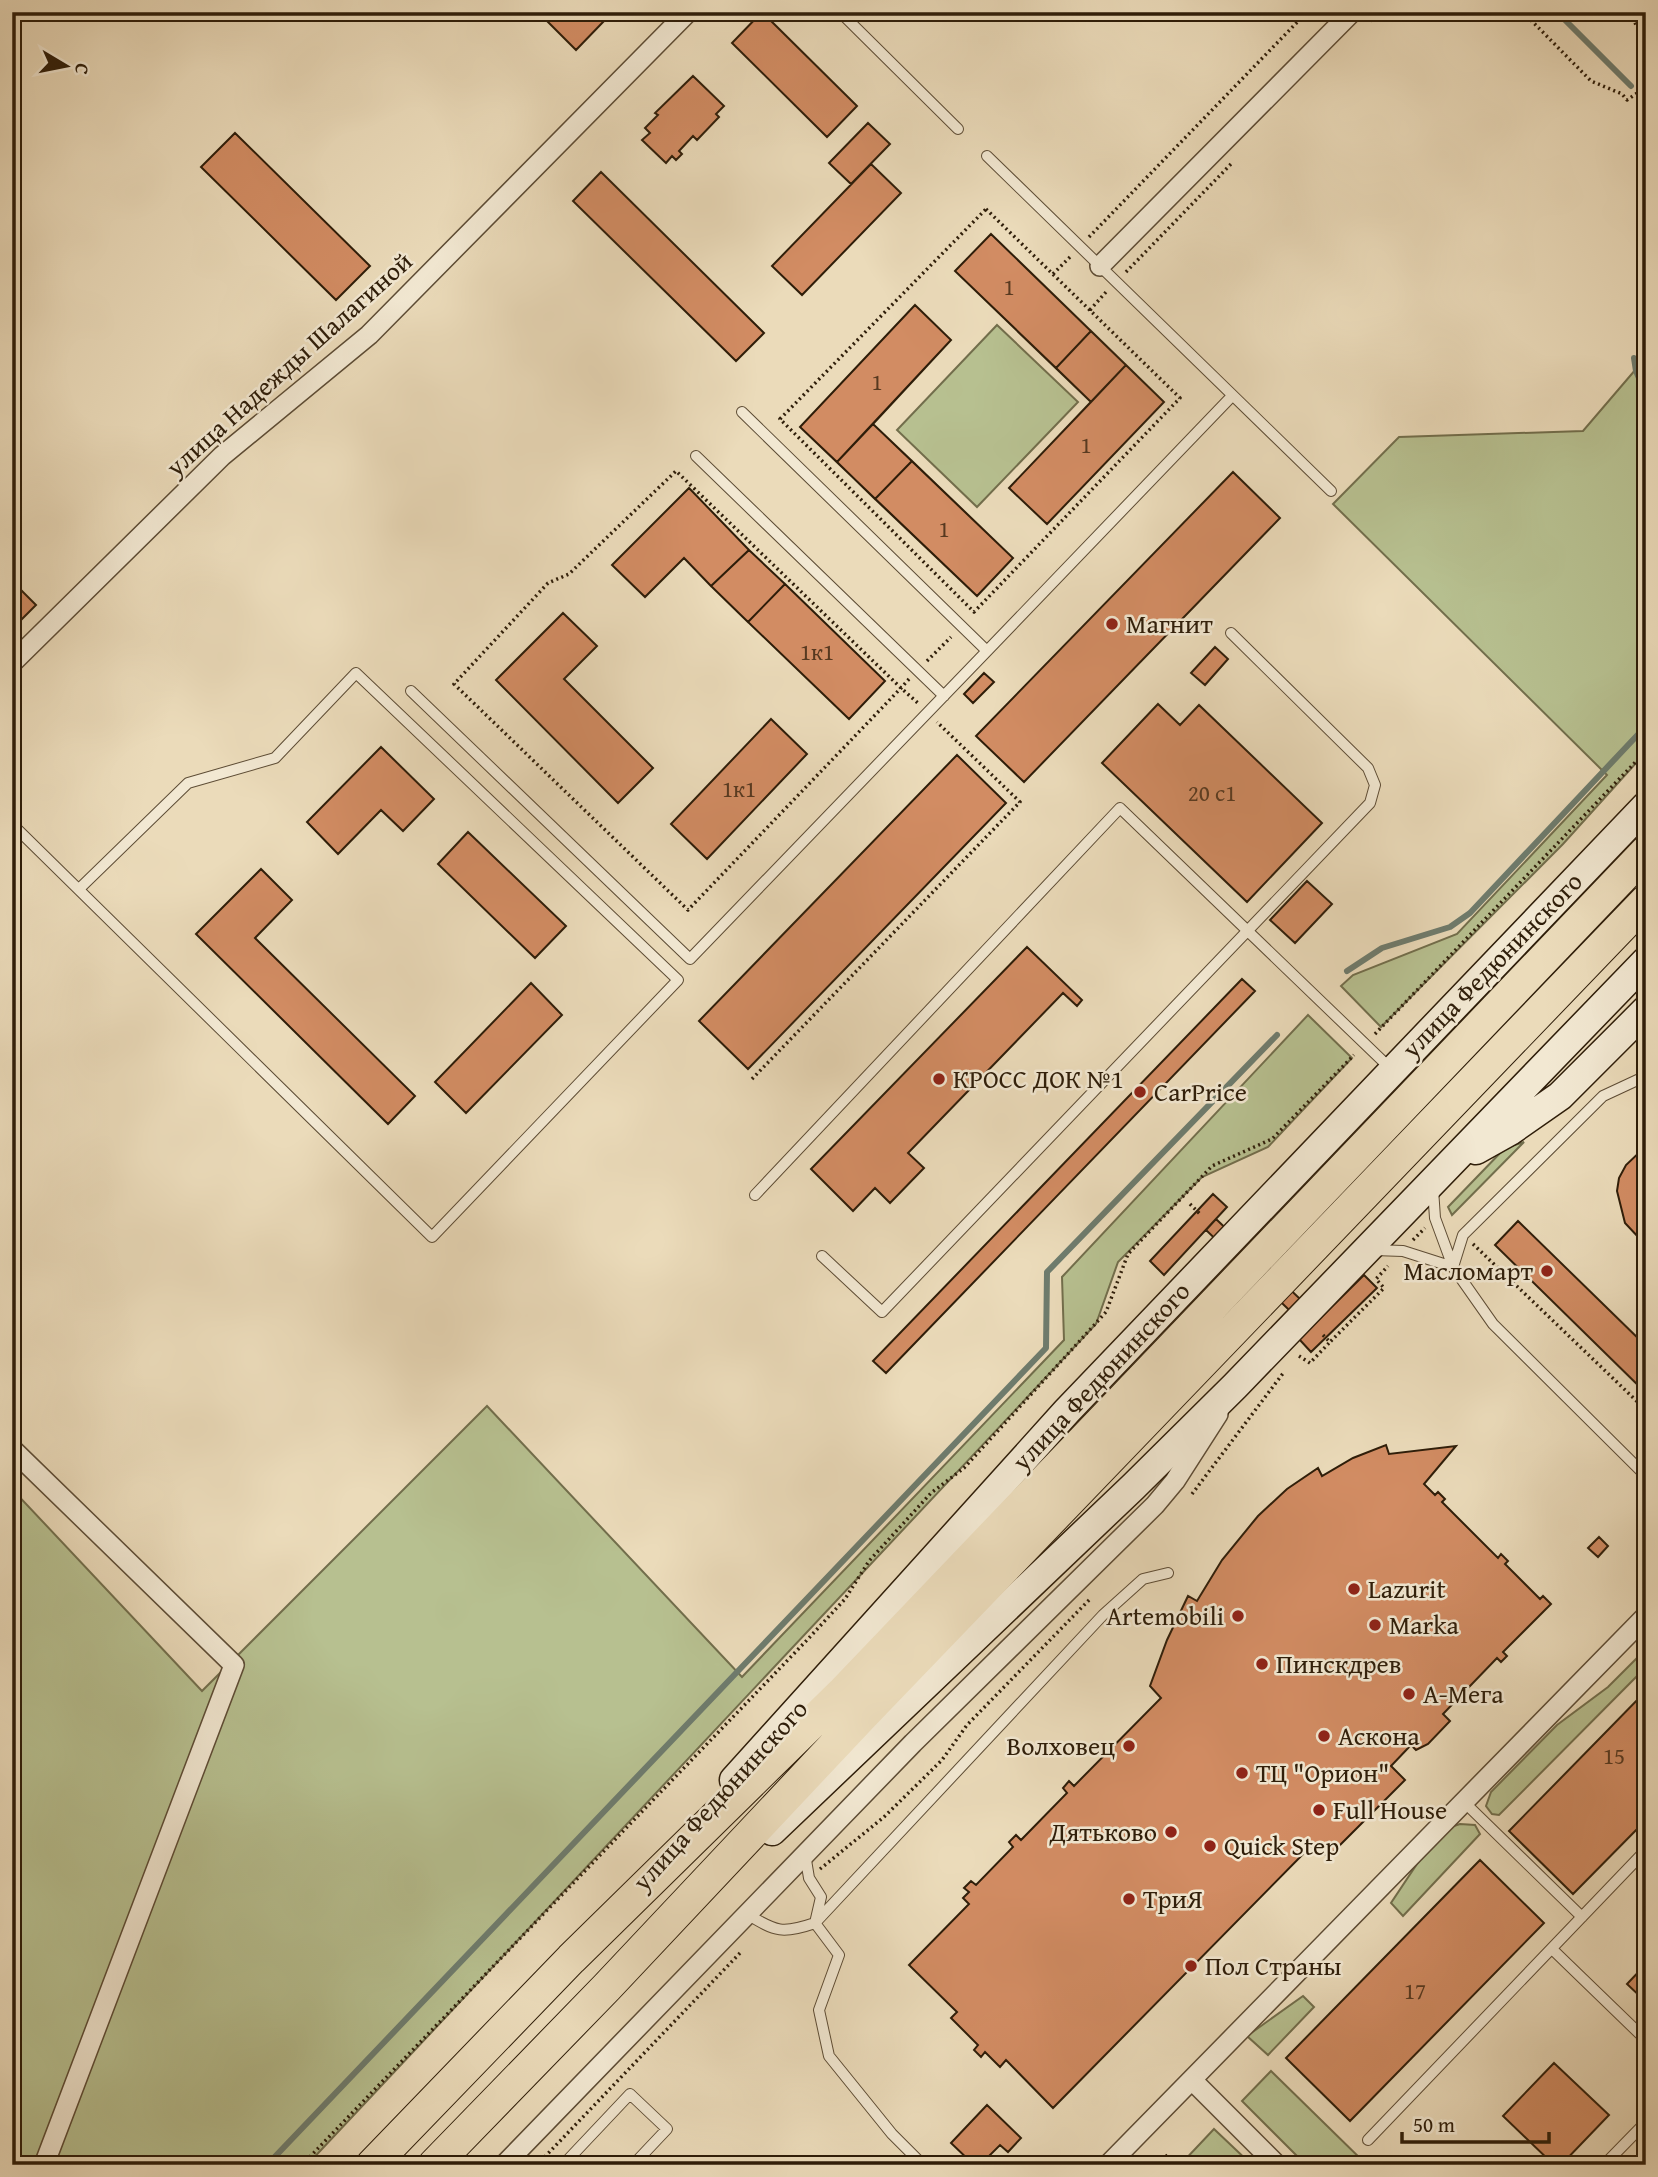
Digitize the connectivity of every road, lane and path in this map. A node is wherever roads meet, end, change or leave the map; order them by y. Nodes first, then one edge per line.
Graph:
1 (688, 12) edge
2 (840, 12) edge
3 (1307, 12) edge
4 (1352, 12) edge
5 (1523, 12) edge
6 (1634, 12) edge
7 (1646, 44) edge
8 (1646, 87) edge
9 (958, 129) dead end
10 (987, 156) dead end
11 (1080, 247) junction
12 (1100, 266) junction
13 (1053, 274) junction
14 (1232, 396) junction
15 (742, 412) dead end
16 (696, 456) dead end
17 (676, 471) dead end
18 (1331, 491) dead end
19 (974, 612) junction
20 (961, 626) junction
21 (1231, 634) dead end
22 (987, 651) junction
23 (12, 663) edge
24 (917, 671) junction
25 (411, 691) dead end
26 (943, 696) junction
27 (1646, 751) edge
28 (1646, 806) edge
29 (12, 824) edge
30 (1646, 852) edge
31 (79, 889) junction
32 (1646, 901) edge
33 (1248, 932) junction
34 (1646, 961) edge
35 (1646, 1010) edge
36 (1364, 1045) junction
37 (1392, 1070) junction
38 (1646, 1076) edge
39 (1452, 1163) junction
40 (1432, 1183) junction
41 (755, 1195) dead end
42 (1190, 1204) dead end
43 (1202, 1215) dead end
44 (1435, 1218) junction
45 (1463, 1235) junction
46 (1367, 1250) junction
47 (1403, 1251) junction
48 (822, 1256) dead end
49 (1453, 1267) junction
50 (1323, 1335) dead end
51 (1330, 1342) junction
52 (1235, 1386) junction
53 (1646, 1410) edge
54 (12, 1448) edge
55 (1646, 1476) edge
56 (1191, 1495) dead end
57 (1168, 1573) dead end
58 (1094, 1595) dead end
59 (1646, 1616) edge
60 (1464, 1802) junction
61 (1646, 1850) edge
62 (804, 1853) junction
63 (810, 1878) junction
64 (747, 1914) junction
65 (1582, 1917) junction
66 (815, 1923) junction
67 (766, 1925) junction
68 (1552, 1949) junction
69 (571, 1959) junction
70 (607, 1987) junction
71 (1646, 2040) edge
72 (1192, 2080) junction
73 (1646, 2122) edge
74 (1368, 2140) dead end
75 (1165, 2155) dead end
76 (44, 2165) edge
77 (302, 2165) edge
78 (372, 2165) edge
79 (434, 2165) edge
80 (504, 2165) edge
81 (537, 2165) edge
82 (563, 2165) edge
83 (633, 2165) edge
84 (923, 2165) edge
85 (1108, 2165) edge
86 (1174, 2165) edge
87 (1277, 2165) edge
88 (1604, 2165) edge

1 - 23 street, улица Надежды Шалагиной
2 - 9 lane
3 - 11 path
4 - 12 street
5 - 8 path
6 - 7 path
10 - 11 lane
11 - 12 lane
11 - 13 path
12 - 14 lane
13 - 19 path
13 - 19 path
14 - 18 lane
14 - 22 lane
15 - 20 lane
16 - 24 lane
17 - 24 path
19 - 20 path
20 - 22 lane
20 - 24 path
21 - 33 lane
22 - 26 lane
24 - 26 lane
25 - 26 lane
27 - 36 path
28 - 37 main road, улица Федюнинского
29 - 31 lane
30 - 69 highway, улица Федюнинского
31 - 31 lane
32 - 70 highway, улица Федюнинского
33 - 36 lane
33 - 41 lane
33 - 48 lane
34 - 39 main road, улица Федюнинского
35 - 39 main road
36 - 37 lane
36 - 77 path
37 - 69 main road, улица Федюнинского
38 - 45 lane
39 - 40 main road, улица Федюнинского
40 - 44 lane
40 - 46 main road, улица Федюнинского
42 - 43 path
44 - 47 path
44 - 49 lane
45 - 49 lane
45 - 53 path
46 - 47 lane
46 - 52 main road, улица Федюнинского
47 - 49 lane
47 - 51 path
49 - 55 lane
50 - 51 path
51 - 56 path
52 - 62 street
52 - 70 main road, улица Федюнинского
54 - 76 street
57 - 66 lane
58 - 63 path
59 - 60 street
60 - 65 lane
60 - 72 street
61 - 65 lane
62 - 63 lane
62 - 64 street
63 - 66 lane
64 - 67 lane
64 - 80 street
65 - 68 lane
66 - 67 lane
66 - 84 lane
67 - 81 path
68 - 71 lane
68 - 74 lane
69 - 78 highway, улица Федюнинского
70 - 79 highway, улица Федюнинского
72 - 85 street
72 - 87 street
73 - 88 lane
75 - 86 path
82 - 83 lane

